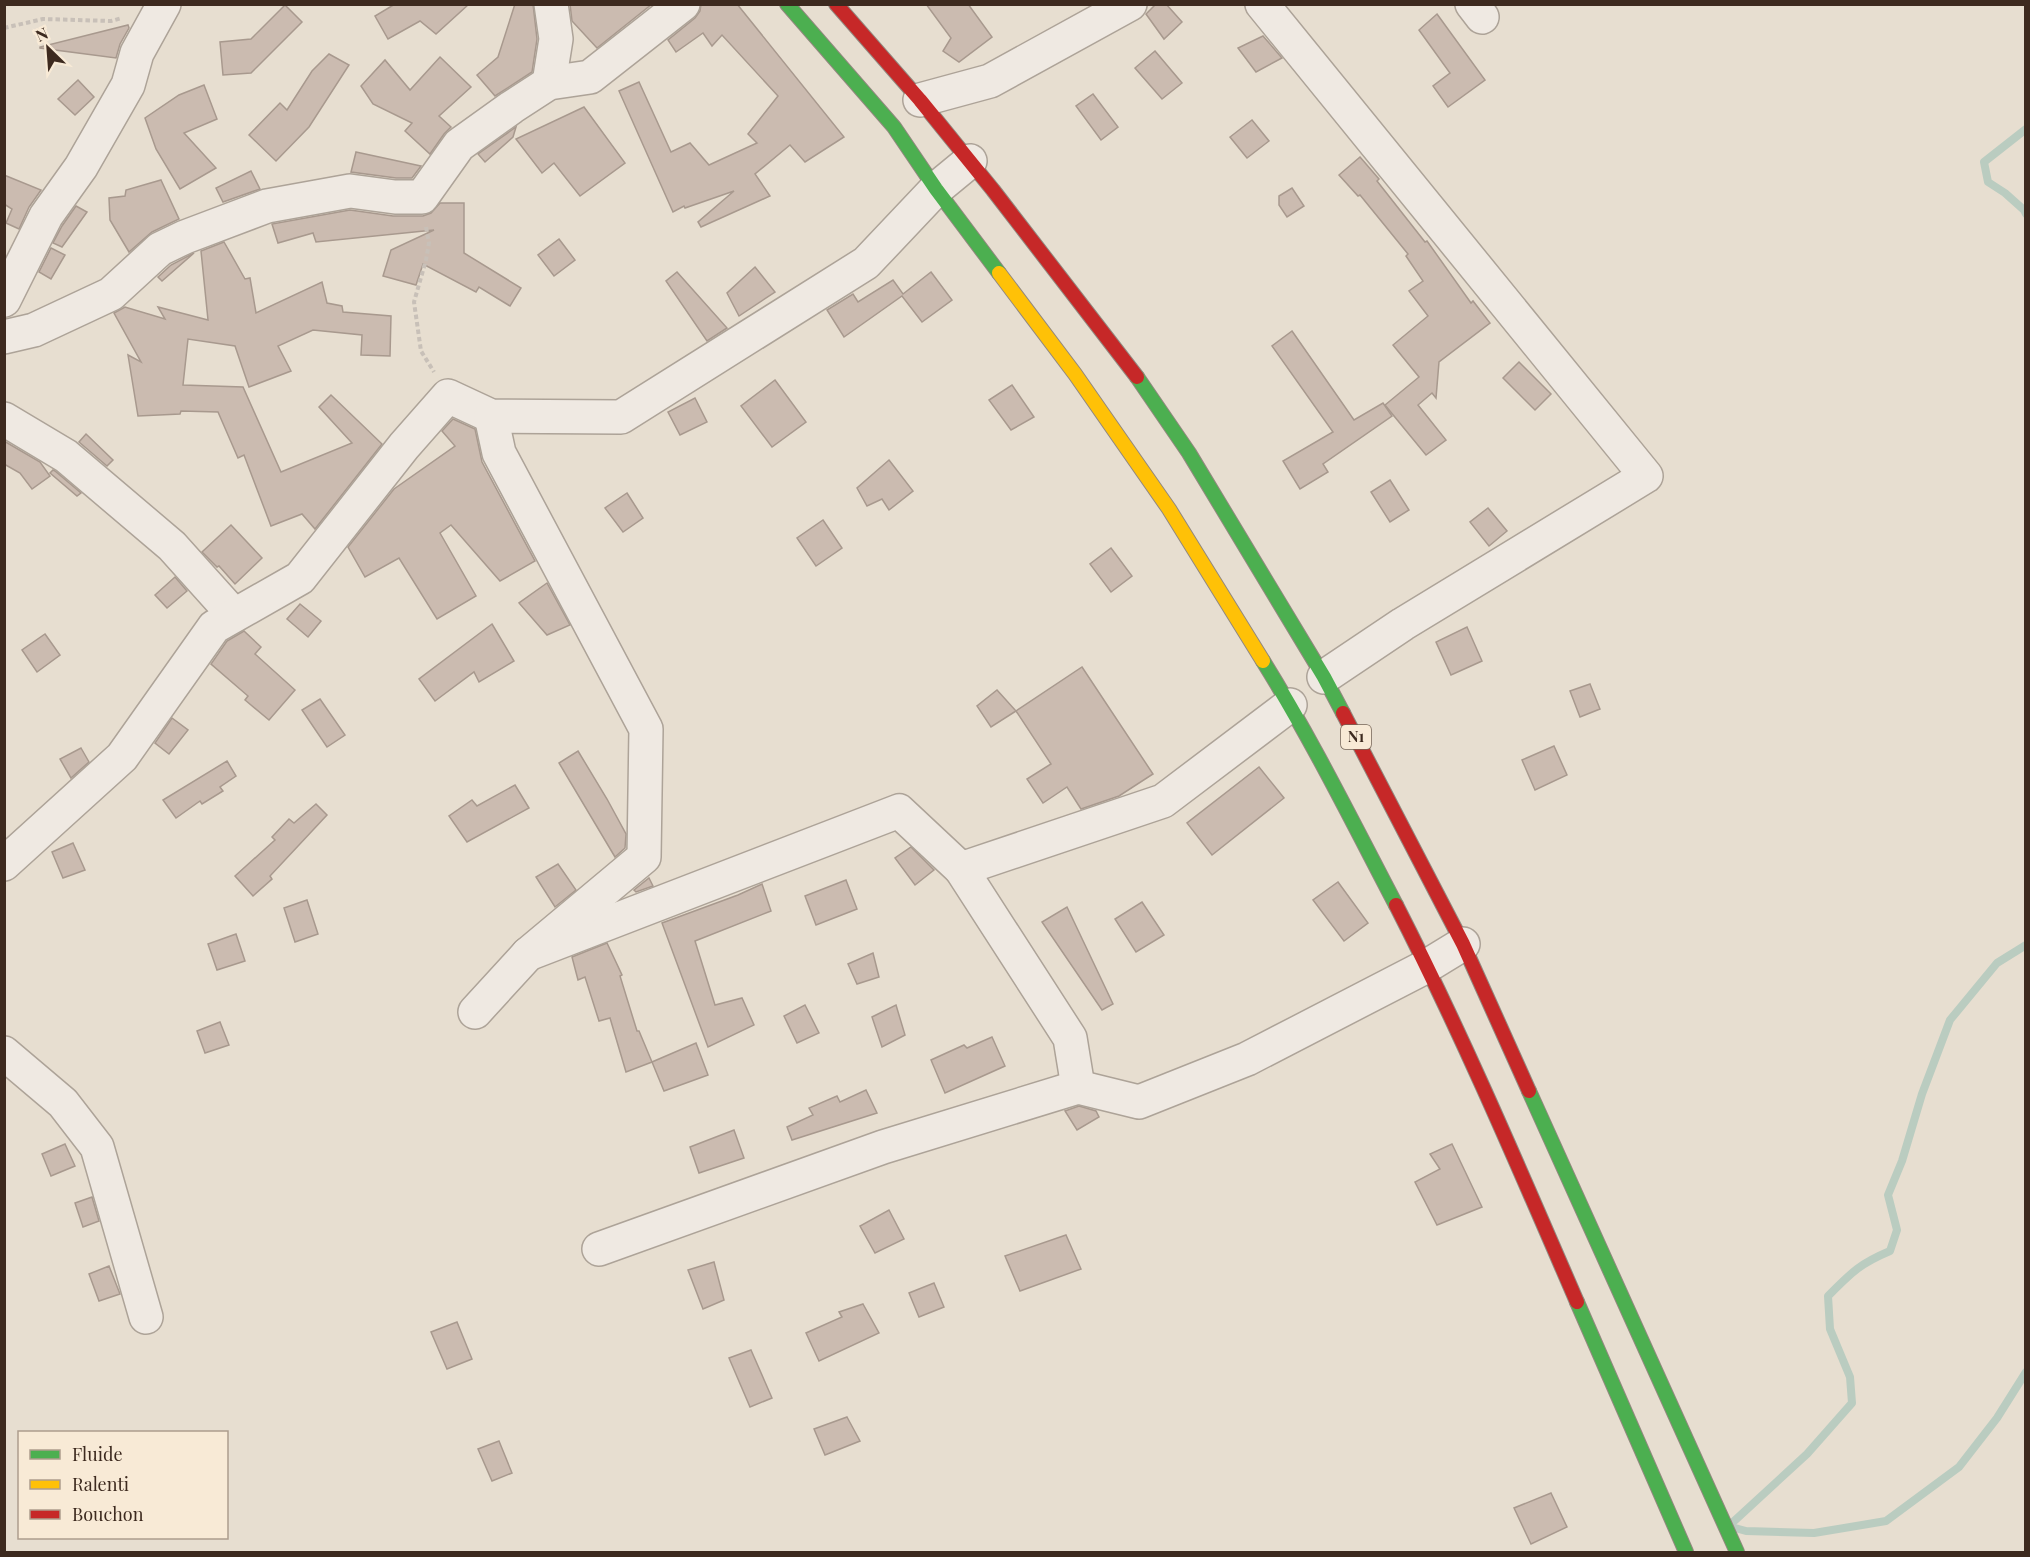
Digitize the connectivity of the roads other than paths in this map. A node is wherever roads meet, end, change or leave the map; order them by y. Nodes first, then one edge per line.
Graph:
1 (164, 4) edge
2 (551, 4) edge
3 (683, 4) edge
4 (787, 4) edge
5 (836, 4) edge
6 (1130, 4) edge
7 (1262, 4) edge
8 (549, 83) junction
9 (920, 100) junction
10 (970, 161) junction
11 (936, 189) junction
12 (4, 300) edge
13 (4, 337) edge
14 (492, 417) junction
15 (4, 419) edge
16 (234, 615) junction
17 (1324, 677) junction
18 (1290, 705) junction
19 (4, 864) edge
20 (961, 869) junction
21 (1463, 944) junction
22 (528, 954) junction
23 (1426, 966) junction
24 (475, 1011) dead end
25 (5, 1054) edge
26 (1078, 1087) junction
27 (599, 1249) dead end
28 (146, 1317) dead end
29 (1686, 1552) edge
30 (1737, 1552) edge

1 - 12 street
2 - 8 street
3 - 8 street
4 - 11 main road, N1
5 - 9 main road, N1
6 - 9 street
7 - 17 street
8 - 13 street
9 - 10 main road, N1
10 - 11 street
10 - 17 main road, N1
11 - 14 street
11 - 18 main road, N1
14 - 16 street
14 - 22 street
15 - 16 street
16 - 19 street
17 - 21 main road, N1
18 - 20 street
18 - 23 main road, N1
20 - 22 street
20 - 26 street
21 - 23 street
21 - 30 main road, N1
22 - 24 street
23 - 26 street
23 - 29 main road, N1
25 - 28 street
26 - 27 street

